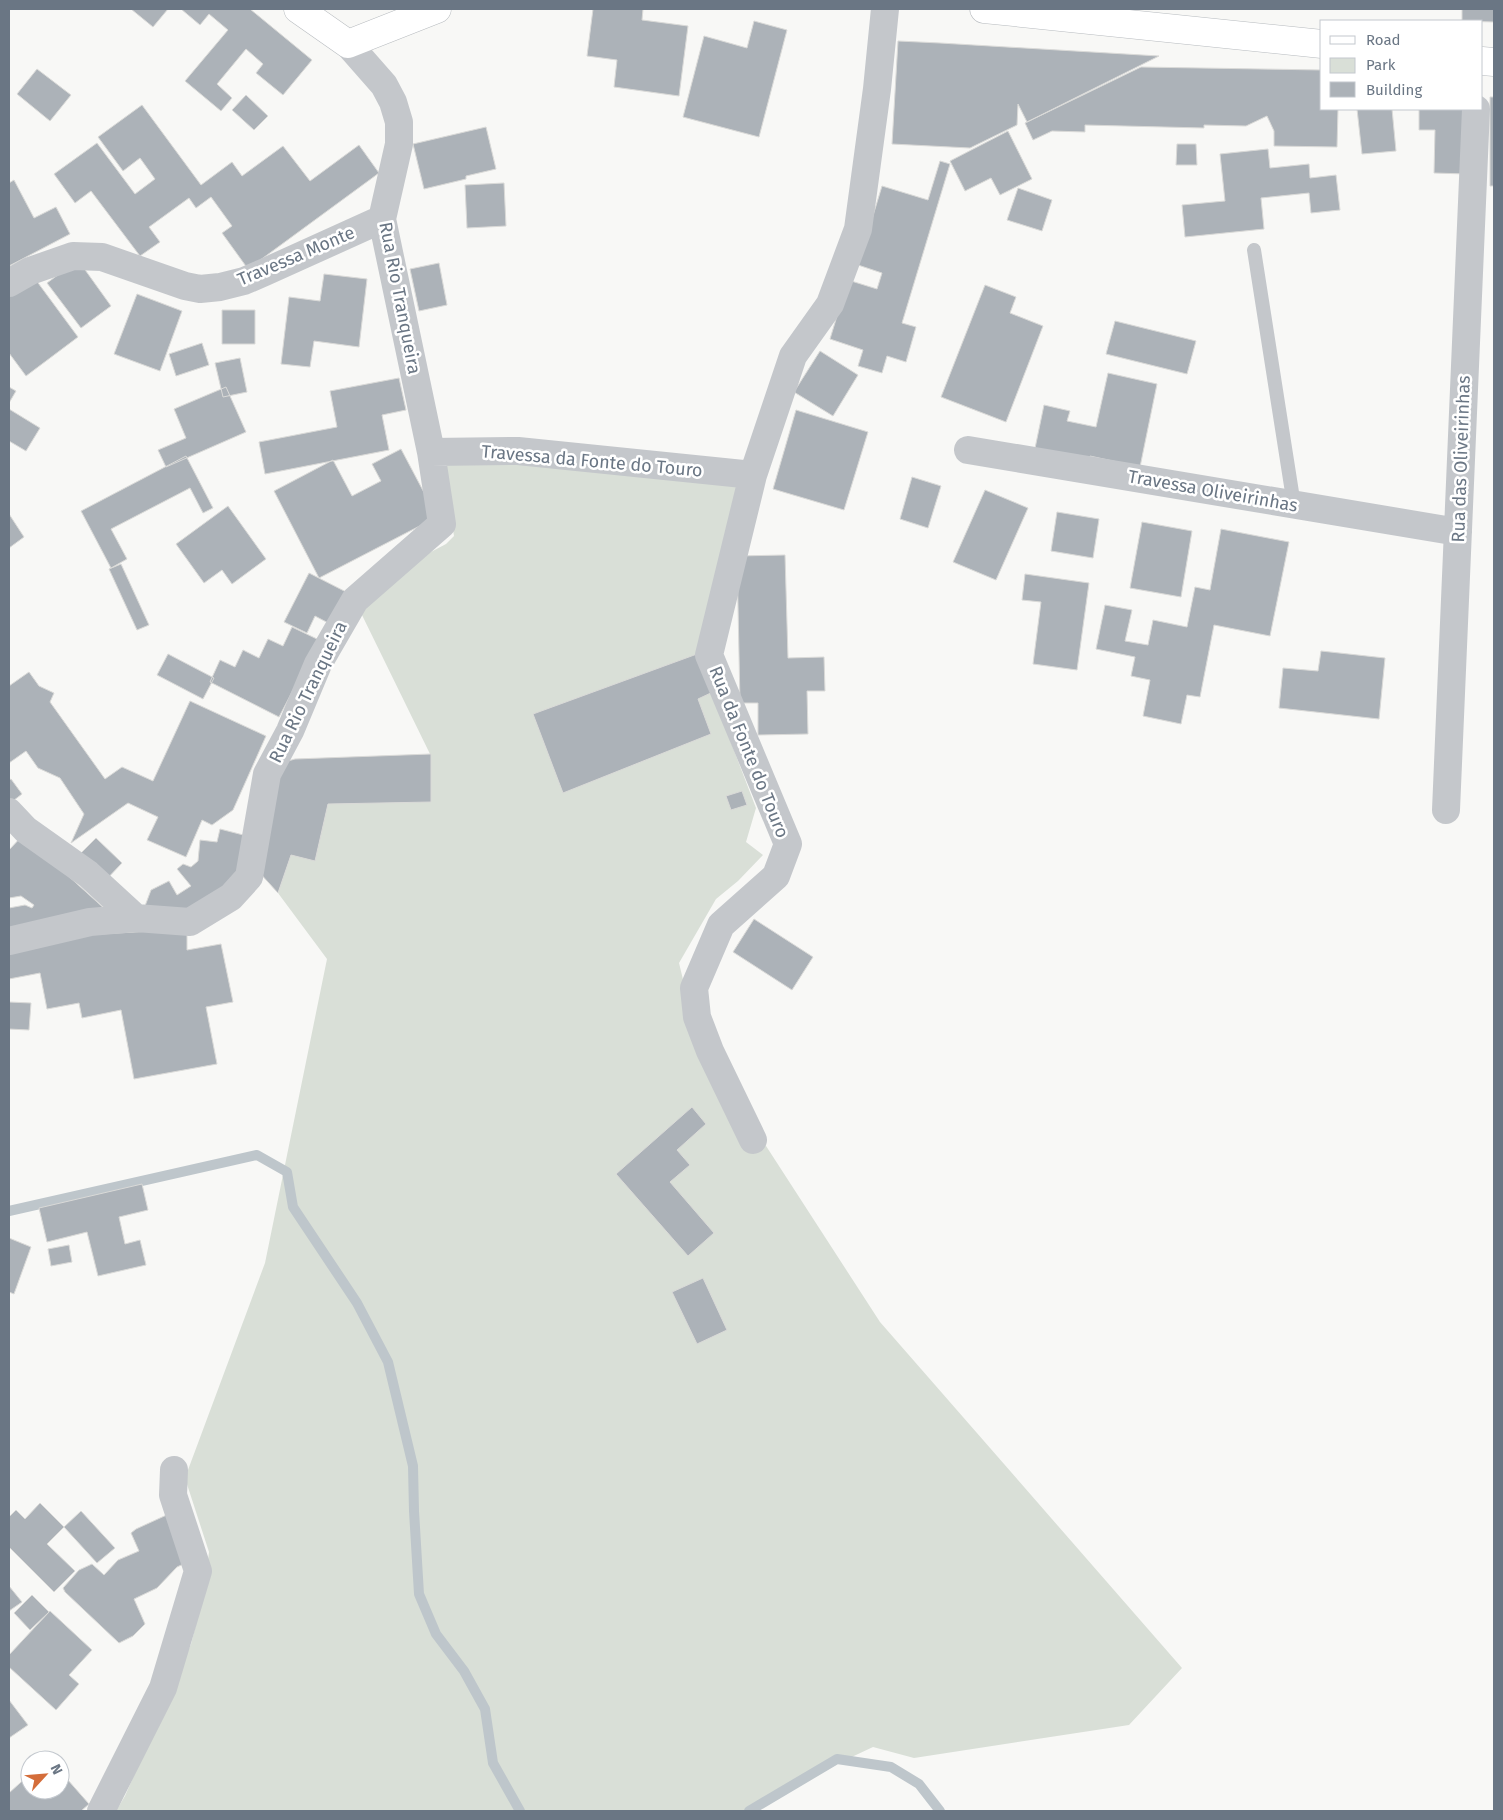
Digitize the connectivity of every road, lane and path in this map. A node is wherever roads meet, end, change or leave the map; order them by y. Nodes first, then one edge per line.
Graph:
1 (298, 9) edge
2 (437, 9) edge
3 (885, 9) edge
4 (984, 9) edge
5 (348, 44) junction
6 (1320, 44) edge
7 (1476, 110) edge
8 (382, 219) junction
9 (1254, 250) dead end
10 (9, 283) edge
11 (968, 450) dead end
12 (431, 452) junction
13 (753, 475) junction
14 (1294, 505) junction
15 (1458, 532) junction
16 (1446, 810) dead end
17 (9, 812) edge
18 (136, 918) junction
19 (9, 941) edge
20 (753, 1140) dead end
21 (174, 1470) dead end
22 (101, 1811) edge

1 - 5 main road
2 - 5 main road
3 - 13 street, Rua da Fonte do Touro
4 - 6 main road
5 - 8 street, Rua Rio Tranqueira
7 - 15 street, Rua das Oliveirinhas
8 - 10 street, Travessa Monte
8 - 12 street, Rua Rio Tranqueira
9 - 14 lane
11 - 14 street, Travessa Oliveirinhas
12 - 13 street, Travessa da Fonte do Touro
12 - 18 street, Rua Rio Tranqueira
13 - 20 street, Rua da Fonte do Touro
14 - 15 street, Travessa Oliveirinhas
15 - 16 street, Rua das Oliveirinhas
17 - 18 street
18 - 19 street, Rua Rio Tranqueira
21 - 22 street

